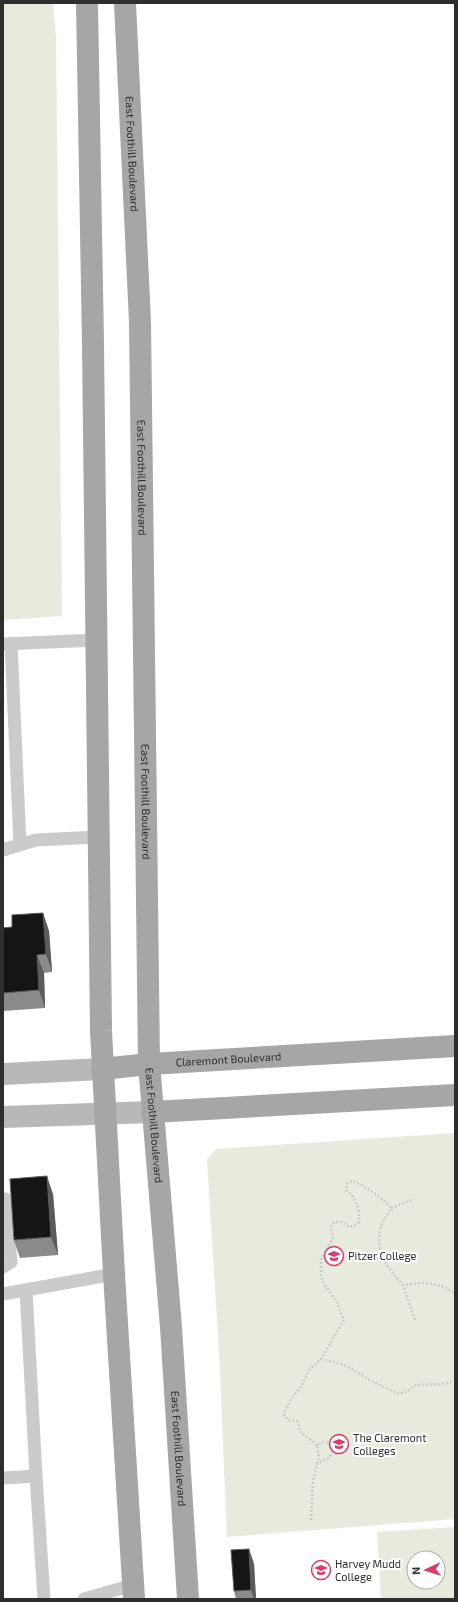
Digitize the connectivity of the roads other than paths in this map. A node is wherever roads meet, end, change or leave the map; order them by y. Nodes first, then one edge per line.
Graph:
1 (87, 3) edge
2 (125, 3) edge
3 (97, 640) junction
4 (7, 644) edge
5 (99, 837) junction
6 (20, 845) junction
7 (3, 850) edge
8 (455, 1046) edge
9 (149, 1064) junction
10 (102, 1069) junction
11 (3, 1074) edge
12 (455, 1095) edge
13 (152, 1112) junction
14 (105, 1113) junction
15 (3, 1117) edge
16 (3, 1199) edge
17 (3, 1267) edge
18 (114, 1274) junction
19 (26, 1290) junction
20 (3, 1294) edge
21 (36, 1476) junction
22 (3, 1478) edge
23 (134, 1592) edge
24 (44, 1599) edge
25 (84, 1599) edge
26 (188, 1599) edge

1 - 3 main road
2 - 9 main road, East Foothill Boulevard
3 - 4 lane
3 - 5 main road
4 - 6 lane
5 - 6 lane
5 - 10 main road
6 - 7 lane
8 - 9 main road, Claremont Boulevard
9 - 10 main road, Claremont Boulevard
9 - 13 main road, East Foothill Boulevard
10 - 11 main road, Claremont Boulevard
10 - 14 main road
12 - 13 main road
13 - 14 main road
13 - 26 main road, East Foothill Boulevard
14 - 15 main road
14 - 18 main road
16 - 17 lane
18 - 19 lane
18 - 23 main road
19 - 20 lane
19 - 21 lane
21 - 22 lane
21 - 24 lane
23 - 25 lane

